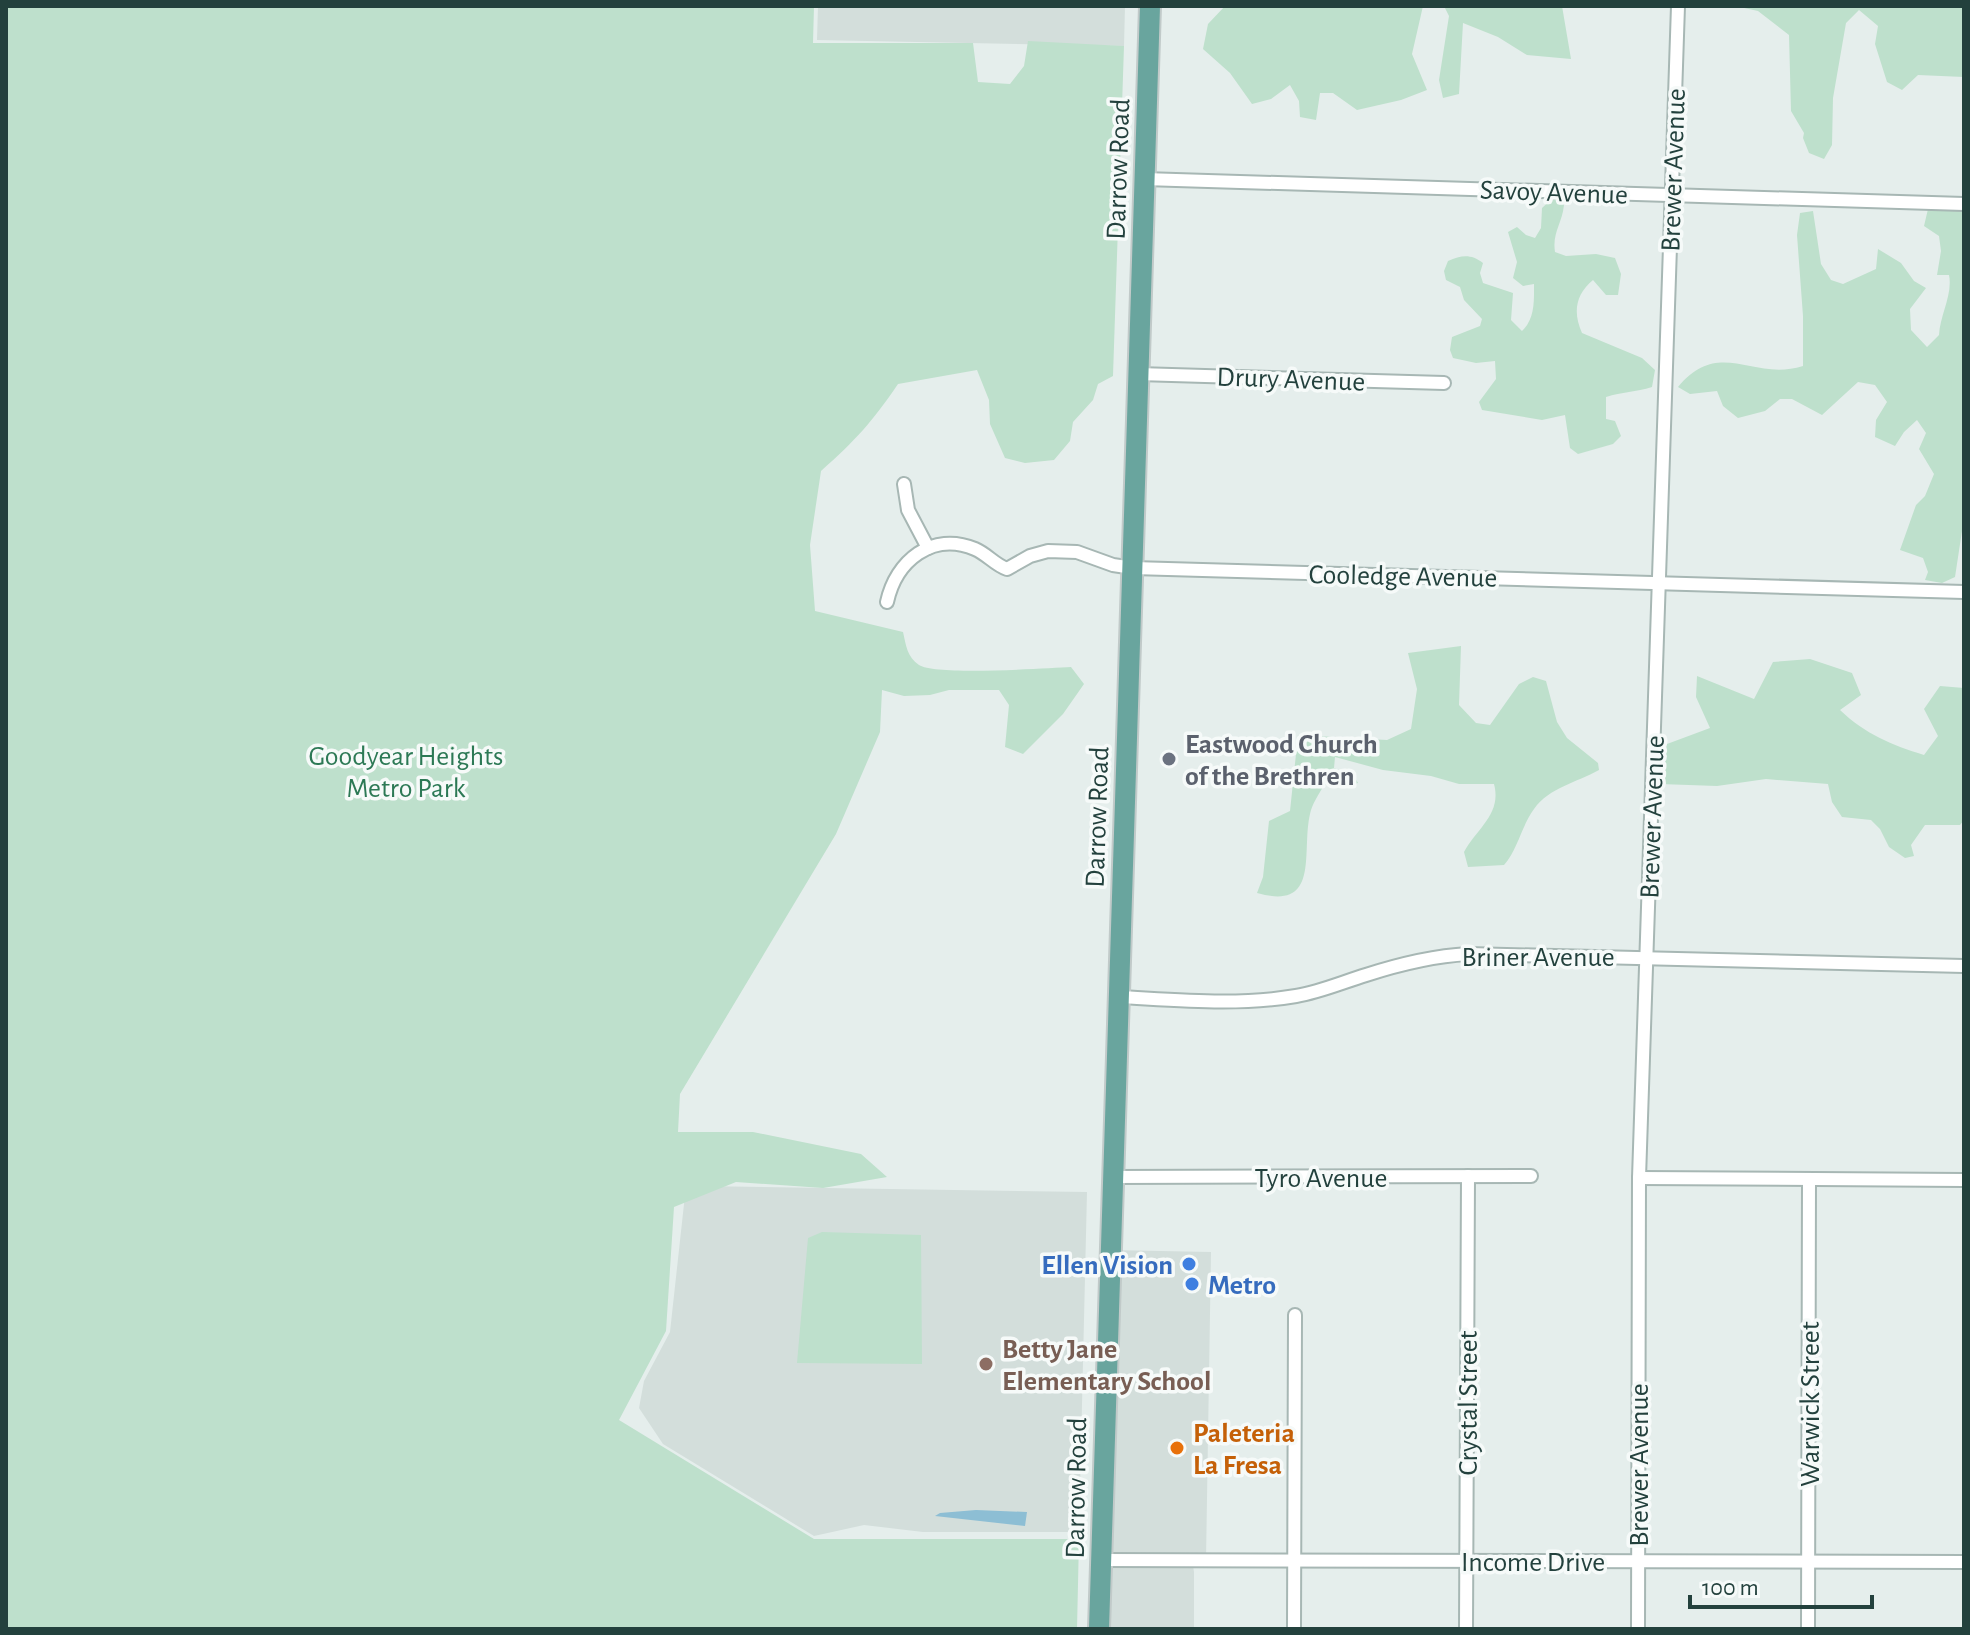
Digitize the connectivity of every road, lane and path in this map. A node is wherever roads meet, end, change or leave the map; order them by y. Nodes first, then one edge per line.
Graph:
1 (1150, 6) edge
2 (1678, 6) edge
3 (1144, 179) junction
4 (1671, 194) junction
5 (1964, 204) edge
6 (1138, 374) junction
7 (1444, 383) dead end
8 (904, 484) dead end
9 (928, 548) junction
10 (1133, 568) junction
11 (1658, 581) junction
12 (1964, 592) edge
13 (887, 602) dead end
14 (1646, 957) junction
15 (1964, 966) edge
16 (1119, 997) junction
17 (1468, 1176) junction
18 (1531, 1176) dead end
19 (1112, 1177) junction
20 (1639, 1178) junction
21 (1809, 1179) junction
22 (1964, 1180) edge
23 (1295, 1315) dead end
24 (1102, 1560) junction
25 (1294, 1561) junction
26 (1466, 1561) junction
27 (1638, 1561) junction
28 (1808, 1562) junction
29 (1964, 1562) edge
30 (1099, 1629) edge
31 (1294, 1629) edge
32 (1466, 1629) edge
33 (1638, 1629) edge
34 (1808, 1629) edge

1 - 3 main road, Darrow Road
2 - 4 street, Brewer Avenue
3 - 4 street, Savoy Avenue
3 - 6 main road, Darrow Road
4 - 5 street, Savoy Avenue
4 - 11 street, Brewer Avenue
6 - 7 street, Drury Avenue
6 - 10 main road, Darrow Road
8 - 9 street
9 - 10 street, Cooledge Avenue
9 - 13 street
10 - 11 street, Cooledge Avenue
10 - 16 main road, Darrow Road
11 - 12 street, Cooledge Avenue
11 - 14 street, Brewer Avenue
14 - 15 street, Briner Avenue
14 - 16 street, Briner Avenue
14 - 20 street, Brewer Avenue
16 - 19 main road, Darrow Road
17 - 18 street, Tyro Avenue
17 - 19 street, Tyro Avenue
17 - 26 street, Crystal Street
19 - 24 main road, Darrow Road
20 - 21 street
20 - 27 street, Brewer Avenue
21 - 22 street
21 - 28 street, Warwick Street
23 - 25 street
24 - 25 street, Income Drive
24 - 30 main road, Darrow Road
25 - 26 street, Income Drive
25 - 31 street
26 - 27 street, Income Drive
26 - 32 street, Crystal Street
27 - 28 street, Income Drive
27 - 33 street, Brewer Avenue
28 - 29 street, Income Drive
28 - 34 street, Warwick Street

